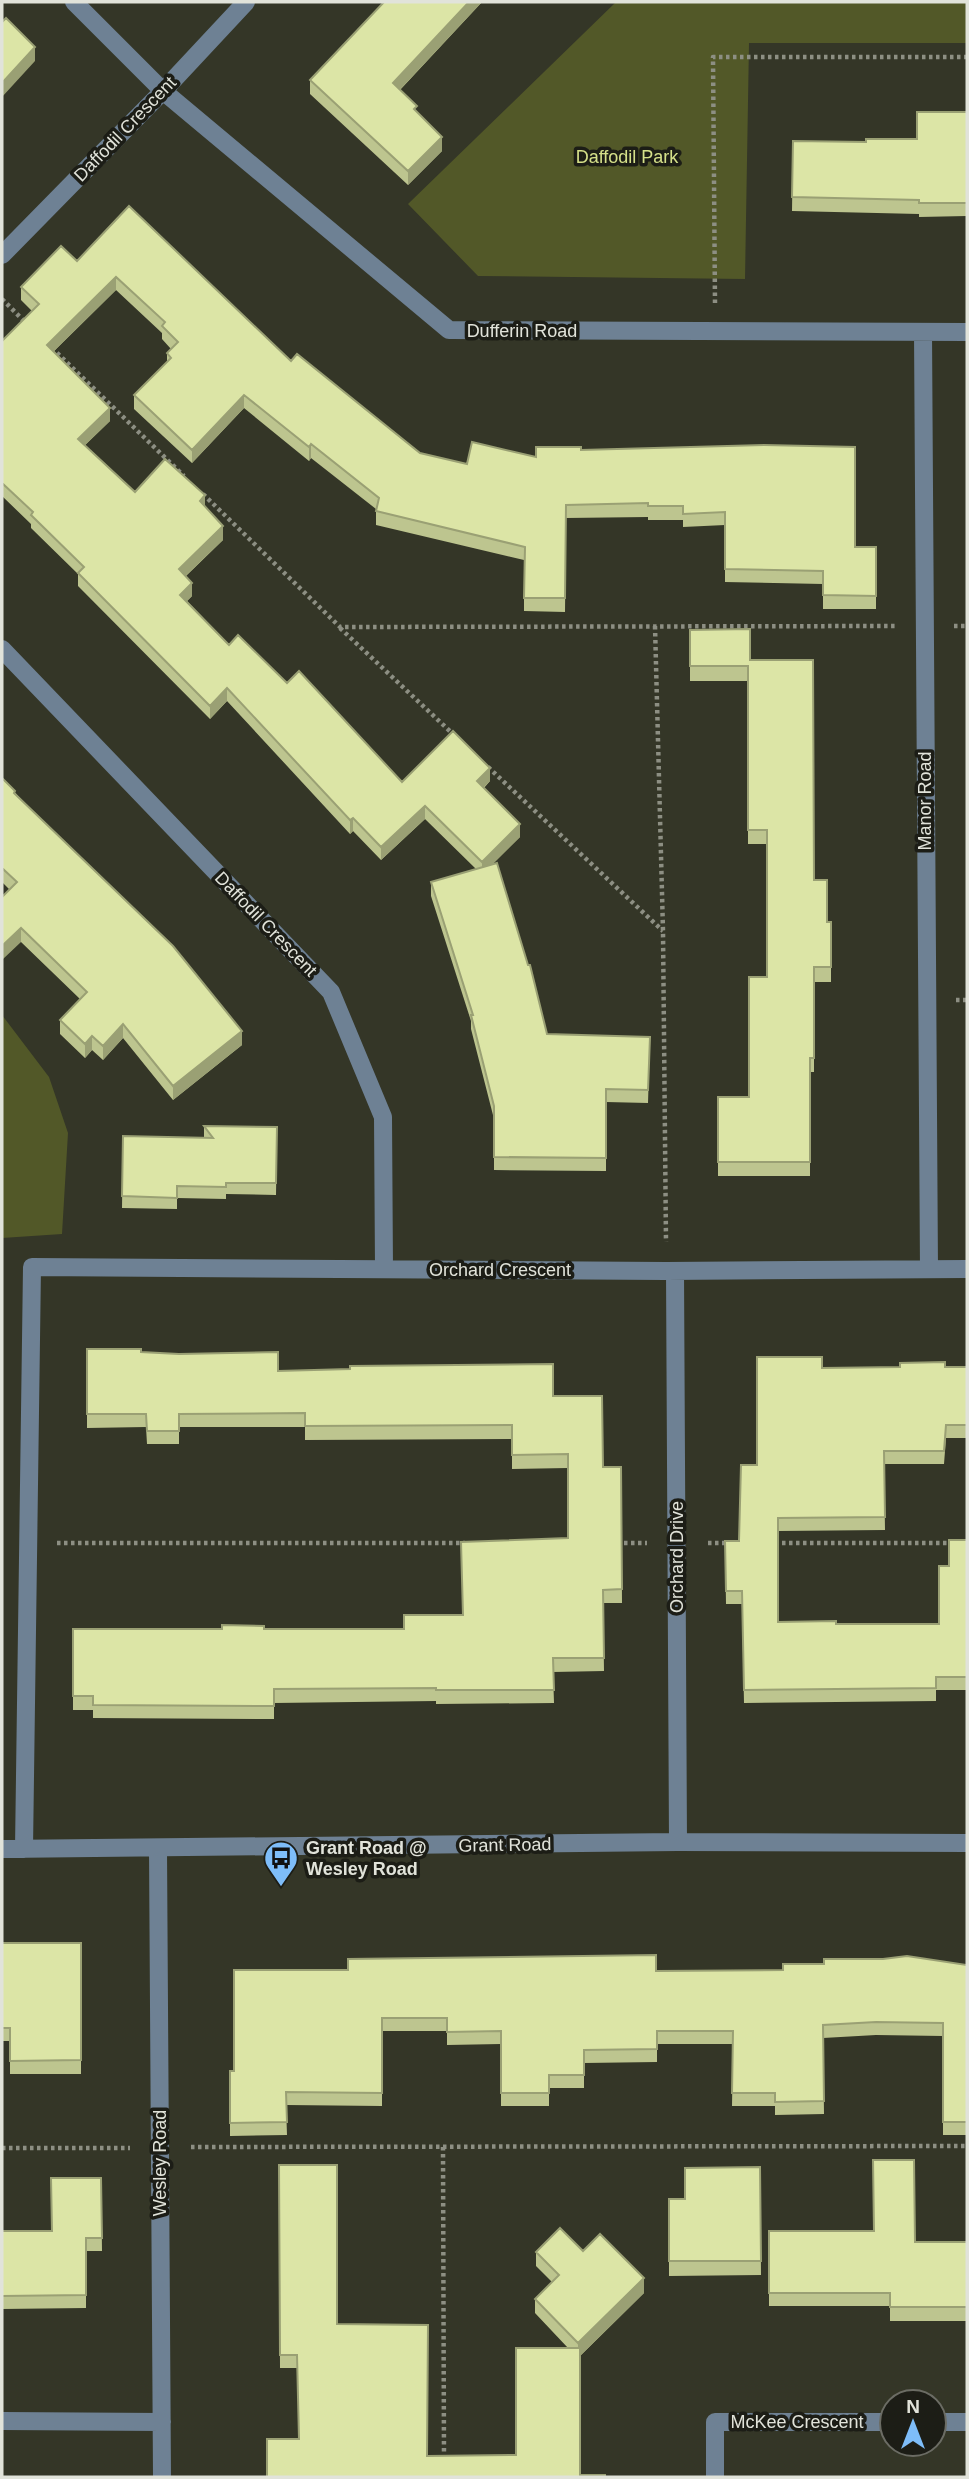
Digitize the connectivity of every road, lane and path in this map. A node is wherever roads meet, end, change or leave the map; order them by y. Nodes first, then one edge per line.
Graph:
1 (74, 2) edge
2 (246, 2) edge
3 (967, 57) edge
4 (163, 91) junction
5 (2, 255) edge
6 (2, 299) edge
7 (32, 328) edge
8 (716, 331) junction
9 (923, 332) junction
10 (967, 332) edge
11 (51, 348) edge
12 (191, 482) edge
13 (201, 492) edge
14 (655, 626) junction
15 (924, 626) junction
16 (967, 626) edge
17 (340, 627) junction
18 (2, 649) edge
19 (461, 741) edge
20 (481, 760) edge
21 (663, 931) junction
22 (384, 1269) junction
23 (929, 1269) junction
24 (967, 1269) edge
25 (671, 1271) junction
26 (28, 1543) junction
27 (470, 1543) edge
28 (608, 1543) edge
29 (677, 1543) junction
30 (732, 1543) edge
31 (774, 1543) edge
32 (967, 1543) edge
33 (678, 1842) junction
34 (967, 1843) edge
35 (2, 1849) edge
36 (24, 1849) junction
37 (158, 1849) junction
38 (967, 2146) edge
39 (443, 2147) junction
40 (2, 2148) edge
41 (160, 2148) junction
42 (2, 2421) edge
43 (162, 2422) junction
44 (878, 2422) edge
45 (948, 2422) edge
46 (967, 2422) edge
47 (444, 2463) edge
48 (162, 2477) edge
49 (715, 2477) edge

1 - 4 street, Dufferin Road
2 - 4 street, Daffodil Crescent
3 - 8 path
4 - 5 street, Daffodil Crescent
4 - 8 street, Dufferin Road
6 - 7 path
8 - 9 street, Dufferin Road
9 - 10 street, Dufferin Road
9 - 15 street, Manor Road
11 - 12 path
13 - 17 path
14 - 15 path
14 - 17 path
14 - 21 path
15 - 16 path
15 - 23 street, Manor Road
17 - 19 path
18 - 22 street, Daffodil Crescent
20 - 21 path
21 - 25 path
22 - 25 street, Orchard Crescent
22 - 26 street, Orchard Crescent
23 - 24 street, Orchard Crescent
23 - 25 street, Orchard Crescent
25 - 29 street, Orchard Drive
26 - 27 path
26 - 36 street
28 - 29 path
29 - 30 path
29 - 33 street, Orchard Drive
31 - 32 path
33 - 34 street, Grant Road
33 - 37 street, Grant Road
35 - 36 street, Grant Road
36 - 37 street, Grant Road
37 - 41 street, Wesley Road
38 - 39 path
39 - 41 path
39 - 47 path
40 - 41 path
41 - 43 street, Wesley Road
42 - 43 street
43 - 48 street, Wesley Road
44 - 49 street, McKee Crescent
45 - 46 street

